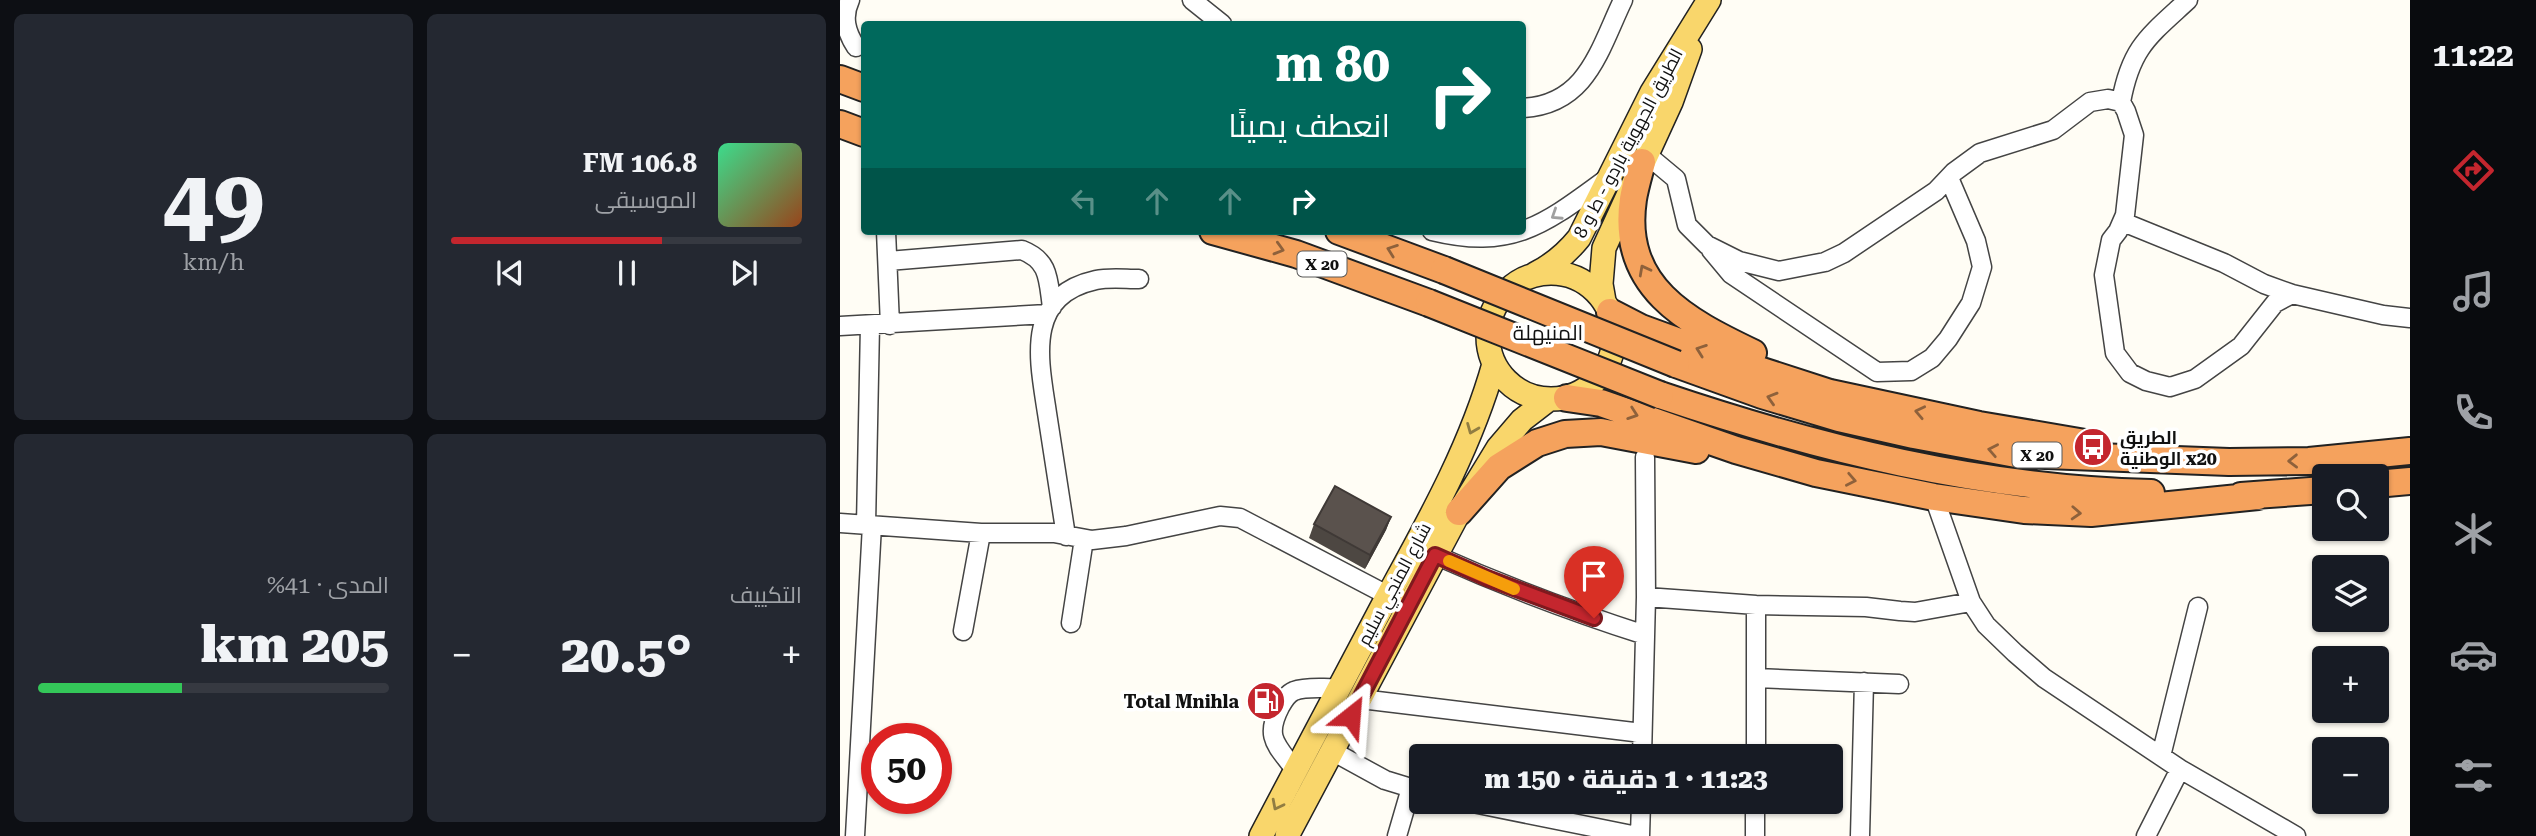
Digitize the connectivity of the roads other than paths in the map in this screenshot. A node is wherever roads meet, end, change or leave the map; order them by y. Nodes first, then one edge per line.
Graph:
1 (850, 0) edge
2 (1191, 0) edge
3 (1623, 0) edge
4 (1709, 0) edge
5 (2188, 0) edge
6 (1218, 21) edge
7 (853, 47) edge
8 (840, 79) edge
9 (861, 87) edge
10 (2121, 102) junction
11 (1526, 107) edge
12 (840, 124) edge
13 (861, 132) edge
14 (1644, 158) junction
15 (1611, 175) junction
16 (1949, 178) junction
17 (2123, 222) junction
18 (1526, 230) edge
19 (886, 235) edge
20 (1228, 235) edge
21 (1350, 235) edge
22 (1452, 235) edge
23 (1509, 235) edge
24 (1707, 245) junction
25 (888, 261) junction
26 (1535, 274) junction
27 (1139, 279) dead end
28 (2292, 293) junction
29 (1607, 307) junction
30 (1050, 311) junction
31 (2410, 318) edge
32 (890, 325) junction
33 (840, 326) edge
34 (870, 326) junction
35 (1494, 364) junction
36 (1557, 399) junction
37 (1867, 401) junction
38 (2410, 451) edge
39 (1645, 457) dead end
40 (2229, 462) junction
41 (1816, 473) junction
42 (2410, 481) edge
43 (2389, 483) edge
44 (2312, 491) edge
45 (2258, 496) junction
46 (1934, 497) junction
47 (1459, 512) junction
48 (840, 523) edge
49 (869, 525) junction
50 (981, 533) junction
51 (1075, 537) junction
52 (1435, 555) junction
53 (1389, 596) junction
54 (1646, 597) junction
55 (1971, 602) junction
56 (1756, 605) junction
57 (2198, 607) dead end
58 (1071, 623) dead end
59 (963, 631) dead end
60 (1645, 635) junction
61 (1756, 678) junction
62 (1864, 682) junction
63 (1899, 684) dead end
64 (1338, 688) junction
65 (1361, 699) junction
66 (1642, 733) junction
67 (1642, 744) edge
68 (1756, 744) edge
69 (1332, 751) junction
70 (2161, 756) junction
71 (2180, 769) junction
72 (1295, 771) junction
73 (1409, 787) edge
74 (1409, 807) edge
75 (1528, 814) edge
76 (1640, 814) edge
77 (1755, 814) edge
78 (855, 836) edge
79 (1261, 836) edge
80 (1287, 836) edge
81 (1397, 836) edge
82 (1639, 836) edge
83 (1755, 836) edge
84 (1860, 836) edge
85 (2146, 836) edge
86 (2296, 836) edge

1 - 7 street
2 - 6 street
3 - 11 street
4 - 14 main road, الطريق الجهوية باردو - ط و 8
4 - 15 main road, الطريق الجهوية باردو - ط و 8
5 - 10 street
8 - 9 highway
10 - 16 street
10 - 17 street
12 - 13 highway
14 - 24 street
14 - 29 main road, الطريق الجهوية باردو - ط و 8
37 -> 14 highway
15 -> 18 street
15 - 26 main road, الطريق الجهوية باردو - ط و 8
16 - 24 street
16 - 24 street
17 - 28 street
17 - 28 street
19 - 25 street
20 -> 45 highway, X 20, bridge
40 -> 21 highway, X 20, bridge
23 -> 22 street
25 - 30 street
25 - 32 street
26 - 29 main road
26 - 35 main road
27 - 30 street
28 - 31 street
29 - 36 main road
37 -> 29 highway, X 20
30 - 32 street
30 - 51 street
32 - 34 street
33 - 34 street
34 - 49 street
35 - 36 main road
35 -> 53 main road, شارع المنجي سليم
36 -> 41 highway, X 20
36 - 47 main road, شارع المنجي سليم
40 -> 37 highway, X 20
38 -> 40 highway, X 20
39 - 54 street
41 -> 46 highway, X 20
41 - 47 highway
42 - 43 highway
44 - 45 highway, X 20
46 -> 45 highway, X 20
46 - 55 street
47 - 52 main road, شارع المنجي سليم
48 - 49 street
49 - 50 street
49 - 78 street
50 - 51 street
50 - 59 street
51 - 53 street
51 - 58 street
52 - 60 street
52 - 65 main road, شارع المنجي سليم
53 - 64 main road, شارع المنجي سليم
54 - 56 street
54 - 60 street
55 - 56 street
55 - 70 street
56 - 61 street
57 - 70 street
60 - 66 street
61 - 62 street
61 - 68 street
62 - 63 street
62 - 84 street
64 - 72 main road, شارع المنجي سليم
64 - 72 street
65 - 66 street
65 - 69 main road, شارع المنجي سليم
66 - 67 street
69 - 73 street
69 - 80 main road, شارع المنجي سليم
70 - 71 street
71 - 85 street
71 - 86 street
72 -> 79 main road, شارع المنجي سليم
74 - 81 street
75 - 82 street
76 - 82 street
77 - 83 street

